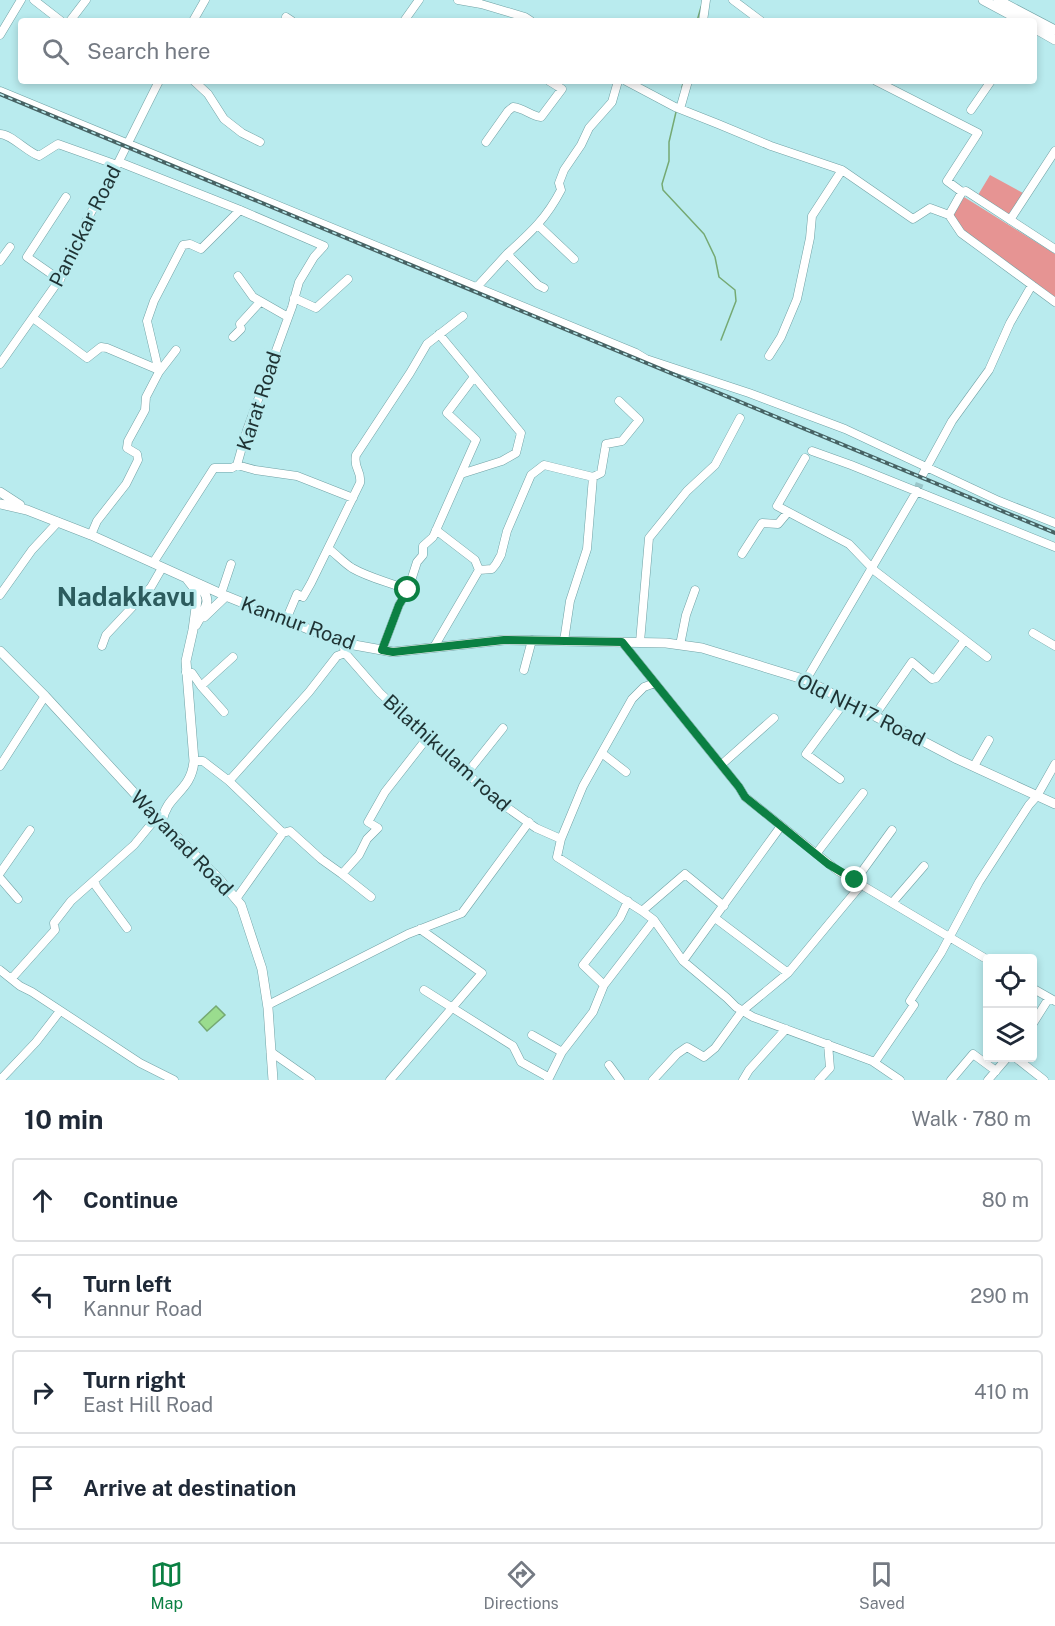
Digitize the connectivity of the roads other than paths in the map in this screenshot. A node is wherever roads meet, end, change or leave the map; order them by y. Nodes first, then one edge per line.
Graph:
1 (21, 0) edge
2 (34, 0) edge
3 (86, 0) edge
4 (205, 0) edge
5 (419, 0) edge
6 (458, 0) edge
7 (706, 0) edge
8 (733, 0) edge
9 (983, 0) edge
10 (998, 0) edge
11 (57, 18) edge
12 (72, 18) edge
13 (195, 18) edge
14 (406, 18) edge
15 (526, 18) edge
16 (703, 18) edge
17 (757, 18) edge
18 (1016, 18) edge
19 (1032, 18) edge
20 (1037, 21) edge
21 (1037, 30) edge
22 (1055, 30) edge
23 (0, 35) edge
24 (1055, 39) edge
25 (158, 84) edge
26 (197, 84) edge
27 (554, 84) edge
28 (617, 84) edge
29 (632, 84) edge
30 (687, 84) edge
31 (882, 84) edge
32 (989, 84) edge
33 (0, 91) edge
34 (680, 109) junction
35 (971, 110) dead end
36 (0, 134) edge
37 (260, 142) dead end
38 (486, 142) dead end
39 (128, 143) junction
40 (1055, 151) edge
41 (118, 163) junction
42 (842, 170) junction
43 (962, 192) junction
44 (66, 197) dead end
45 (240, 210) junction
46 (949, 215) junction
47 (1011, 220) junction
48 (539, 226) junction
49 (10, 247) dead end
50 (1055, 249) edge
51 (507, 255) junction
52 (574, 259) dead end
53 (0, 261) edge
54 (238, 276) dead end
55 (348, 279) dead end
56 (60, 280) junction
57 (1032, 285) junction
58 (476, 288) junction
59 (544, 288) dead end
60 (294, 298) junction
61 (260, 302) junction
62 (1055, 302) edge
63 (463, 316) dead end
64 (288, 317) junction
65 (33, 318) junction
66 (439, 334) junction
67 (233, 337) dead end
68 (176, 350) dead end
69 (769, 356) dead end
70 (0, 364) edge
71 (159, 371) junction
72 (474, 377) junction
73 (619, 401) dead end
74 (740, 418) dead end
75 (812, 451) dead end
76 (805, 458) dead end
77 (237, 465) junction
78 (925, 471) junction
79 (461, 474) junction
80 (593, 477) junction
81 (917, 491) junction
82 (0, 492) edge
83 (353, 498) junction
84 (0, 504) edge
85 (27, 510) junction
86 (788, 512) junction
87 (58, 522) junction
88 (1055, 522) edge
89 (436, 530) junction
90 (91, 535) junction
91 (1055, 547) edge
92 (329, 549) junction
93 (742, 555) dead end
94 (231, 564) dead end
95 (158, 566) junction
96 (872, 568) junction
97 (479, 570) junction
98 (191, 580) junction
99 (408, 590) junction
100 (695, 590) dead end
101 (0, 595) edge
102 (224, 595) junction
103 (286, 620) junction
104 (193, 630) junction
105 (1034, 633) dead end
106 (532, 640) junction
107 (965, 640) junction
108 (564, 641) junction
109 (622, 642) junction
110 (640, 642) junction
111 (680, 645) junction
112 (102, 646) dead end
113 (1055, 646) edge
114 (434, 647) junction
115 (344, 648) junction
116 (382, 650) junction
117 (0, 651) edge
118 (233, 657) dead end
119 (987, 657) dead end
120 (524, 670) dead end
121 (186, 672) junction
122 (806, 680) junction
123 (656, 683) junction
124 (201, 686) junction
125 (45, 696) junction
126 (846, 700) junction
127 (224, 712) dead end
128 (875, 715) junction
129 (774, 718) dead end
130 (503, 728) dead end
131 (428, 737) junction
132 (989, 740) dead end
133 (603, 754) junction
134 (194, 761) junction
135 (1055, 764) edge
136 (721, 765) junction
137 (0, 766) edge
138 (974, 766) junction
139 (626, 772) dead end
140 (467, 773) junction
141 (840, 779) dead end
142 (229, 781) junction
143 (863, 793) dead end
144 (1037, 796) junction
145 (1055, 804) edge
146 (148, 807) junction
147 (165, 807) junction
148 (160, 820) junction
149 (529, 822) junction
150 (781, 826) junction
151 (30, 830) dead end
152 (892, 830) dead end
153 (283, 833) junction
154 (561, 839) junction
155 (816, 854) junction
156 (924, 866) dead end
157 (0, 873) edge
158 (342, 874) junction
159 (0, 878) edge
160 (95, 880) junction
161 (858, 883) junction
162 (371, 897) dead end
163 (18, 899) dead end
164 (236, 899) junction
165 (628, 901) junction
166 (892, 903) junction
167 (724, 906) junction
168 (642, 911) junction
169 (715, 918) junction
170 (654, 920) junction
171 (127, 928) dead end
172 (420, 929) junction
173 (949, 936) junction
174 (983, 957) edge
175 (683, 961) junction
176 (0, 970) edge
177 (788, 973) junction
178 (12, 978) junction
179 (604, 985) junction
180 (424, 990) dead end
181 (1037, 991) edge
182 (1052, 1000) edge
183 (268, 1005) junction
184 (452, 1008) junction
185 (60, 1011) junction
186 (742, 1011) junction
187 (1037, 1019) edge
188 (786, 1029) junction
189 (532, 1035) dead end
190 (828, 1044) junction
191 (271, 1052) junction
192 (562, 1052) junction
193 (875, 1062) junction
194 (1004, 1062) edge
195 (1021, 1062) edge
196 (609, 1065) dead end
197 (996, 1071) junction
198 (548, 1078) edge
199 (657, 1078) edge
200 (0, 1080) edge
201 (174, 1080) edge
202 (273, 1080) edge
203 (311, 1080) edge
204 (390, 1080) edge
205 (620, 1080) edge
206 (743, 1080) edge
207 (819, 1080) edge
208 (900, 1080) edge
209 (951, 1080) edge
210 (988, 1080) edge
211 (1044, 1080) edge

1 - 23 street
2 - 11 street
3 - 12 street
4 - 13 street
5 - 14 street
6 - 15 street
7 - 16 street
8 - 17 street
9 - 18 main road
10 - 19 main road
20 - 22 main road
21 - 24 main road
25 - 39 street, Panickar Road
26 - 37 street
27 - 38 street
28 - 48 street
29 - 34 street
30 - 34 street
31 - 43 street
32 - 35 street
33 - 39 street
34 - 42 street
36 - 41 street
39 - 41 street, Panickar Road
39 - 58 street
40 - 47 street
41 - 45 street
41 - 56 street, Panickar Road
42 - 46 street
42 - 69 street
43 - 46 street
43 - 47 street
44 - 56 street
45 - 60 street, Karat Road
45 - 71 street
46 - 57 street
47 - 50 street
48 - 51 street
48 - 52 street
49 - 53 street
51 - 58 street
51 - 59 street
54 - 61 street
55 - 60 street
56 - 65 street, Panickar Road
57 - 62 street
57 - 78 street
58 - 78 street
60 - 64 street, Karat Road
61 - 64 street
61 - 67 street
63 - 66 street
64 - 77 street, Karat Road
65 - 70 street, Panickar Road
65 - 71 street
66 - 72 street
66 - 83 street
68 - 71 street
71 - 90 street
72 - 79 street
72 - 79 street
73 - 80 street
74 - 110 street
75 - 81 street
76 - 86 street
77 - 83 street
77 - 95 street, Karat Road
78 - 88 street
79 - 89 street
80 - 97 street
80 - 108 street
81 - 91 street
81 - 96 street
82 - 85 main road
83 - 92 street
84 - 85 main road
85 - 87 main road, Kannur Road
86 - 93 street
86 - 96 street
87 - 90 main road, Kannur Road
87 - 101 street
89 - 97 street
89 - 99 street
90 - 95 main road, Kannur Road
92 - 99 street
92 - 103 street
94 - 102 street
95 - 98 main road, Kannur Road
95 - 112 street, Karat Road
96 - 107 street
96 - 122 street
97 - 114 street
98 - 102 main road, Kannur Road
98 - 104 main road
99 - 116 street
100 - 111 street
102 - 103 main road, Kannur Road
102 - 104 main road
103 - 115 main road, Kannur Road
104 - 121 main road
105 - 113 street
106 - 108 main road, Kannur Road
106 - 114 main road, Kannur Road
106 - 120 street
107 - 119 street
107 - 128 street
108 - 109 main road, Kannur Road
109 - 110 main road, Old NH17 Road
109 - 123 street
110 - 111 main road, Old NH17 Road
111 - 122 main road, Old NH17 Road
114 - 116 main road, Kannur Road
115 - 116 main road, Kannur Road
115 - 131 street, Bilathikulam road
115 - 142 street
117 - 125 main road, Wayanad Road
118 - 124 street
121 - 124 street
121 - 134 main road
122 - 126 main road, Old NH17 Road
123 - 133 street
123 - 136 street
124 - 127 street
125 - 137 street
125 - 146 main road, Wayanad Road
126 - 128 main road, Old NH17 Road
126 - 141 street
128 - 138 main road, Old NH17 Road
129 - 136 street
130 - 140 street
131 - 140 street, Bilathikulam road
131 - 158 street
132 - 138 street
133 - 139 street
133 - 154 street
134 - 142 street
134 - 147 main road
135 - 144 street
136 - 150 street
138 - 144 main road, Old NH17 Road
140 - 149 street, Bilathikulam road
142 - 153 street
143 - 155 street
144 - 145 main road, Old NH17 Road
144 - 173 street
146 - 147 main road
146 - 148 main road, Wayanad Road
147 - 148 main road
148 - 160 street
148 - 164 main road, Wayanad Road
149 - 154 street, Bilathikulam road
149 - 172 street
150 - 155 street
150 - 167 street
151 - 157 street
152 - 161 street
153 - 158 street
153 - 164 street
154 - 165 street
155 - 161 street
156 - 166 street
158 - 162 street
159 - 163 street
160 - 171 street
160 - 178 street
161 - 166 street
161 - 177 street
164 - 183 main road, Wayanad Road
165 - 168 street
165 - 179 street
166 - 173 street
167 - 168 street
167 - 169 street
168 - 170 street
169 - 175 street
169 - 177 street
170 - 175 street
170 - 179 street
172 - 183 street
172 - 184 street
173 - 174 street
173 - 193 street
175 - 186 street
176 - 178 street
177 - 186 street
178 - 185 street
179 - 192 street
180 - 184 street
181 - 182 street
182 - 187 street
183 - 191 main road, Wayanad Road
184 - 198 street
184 - 204 street
185 - 200 street
185 - 201 street
186 - 188 street
186 - 199 street
188 - 190 street
188 - 206 street
189 - 192 street
190 - 193 street
190 - 207 street
191 - 202 main road, Wayanad Road
191 - 203 street
192 - 198 street
193 - 208 street
194 - 197 street
195 - 211 street
196 - 205 street
197 - 209 street
197 - 210 street

